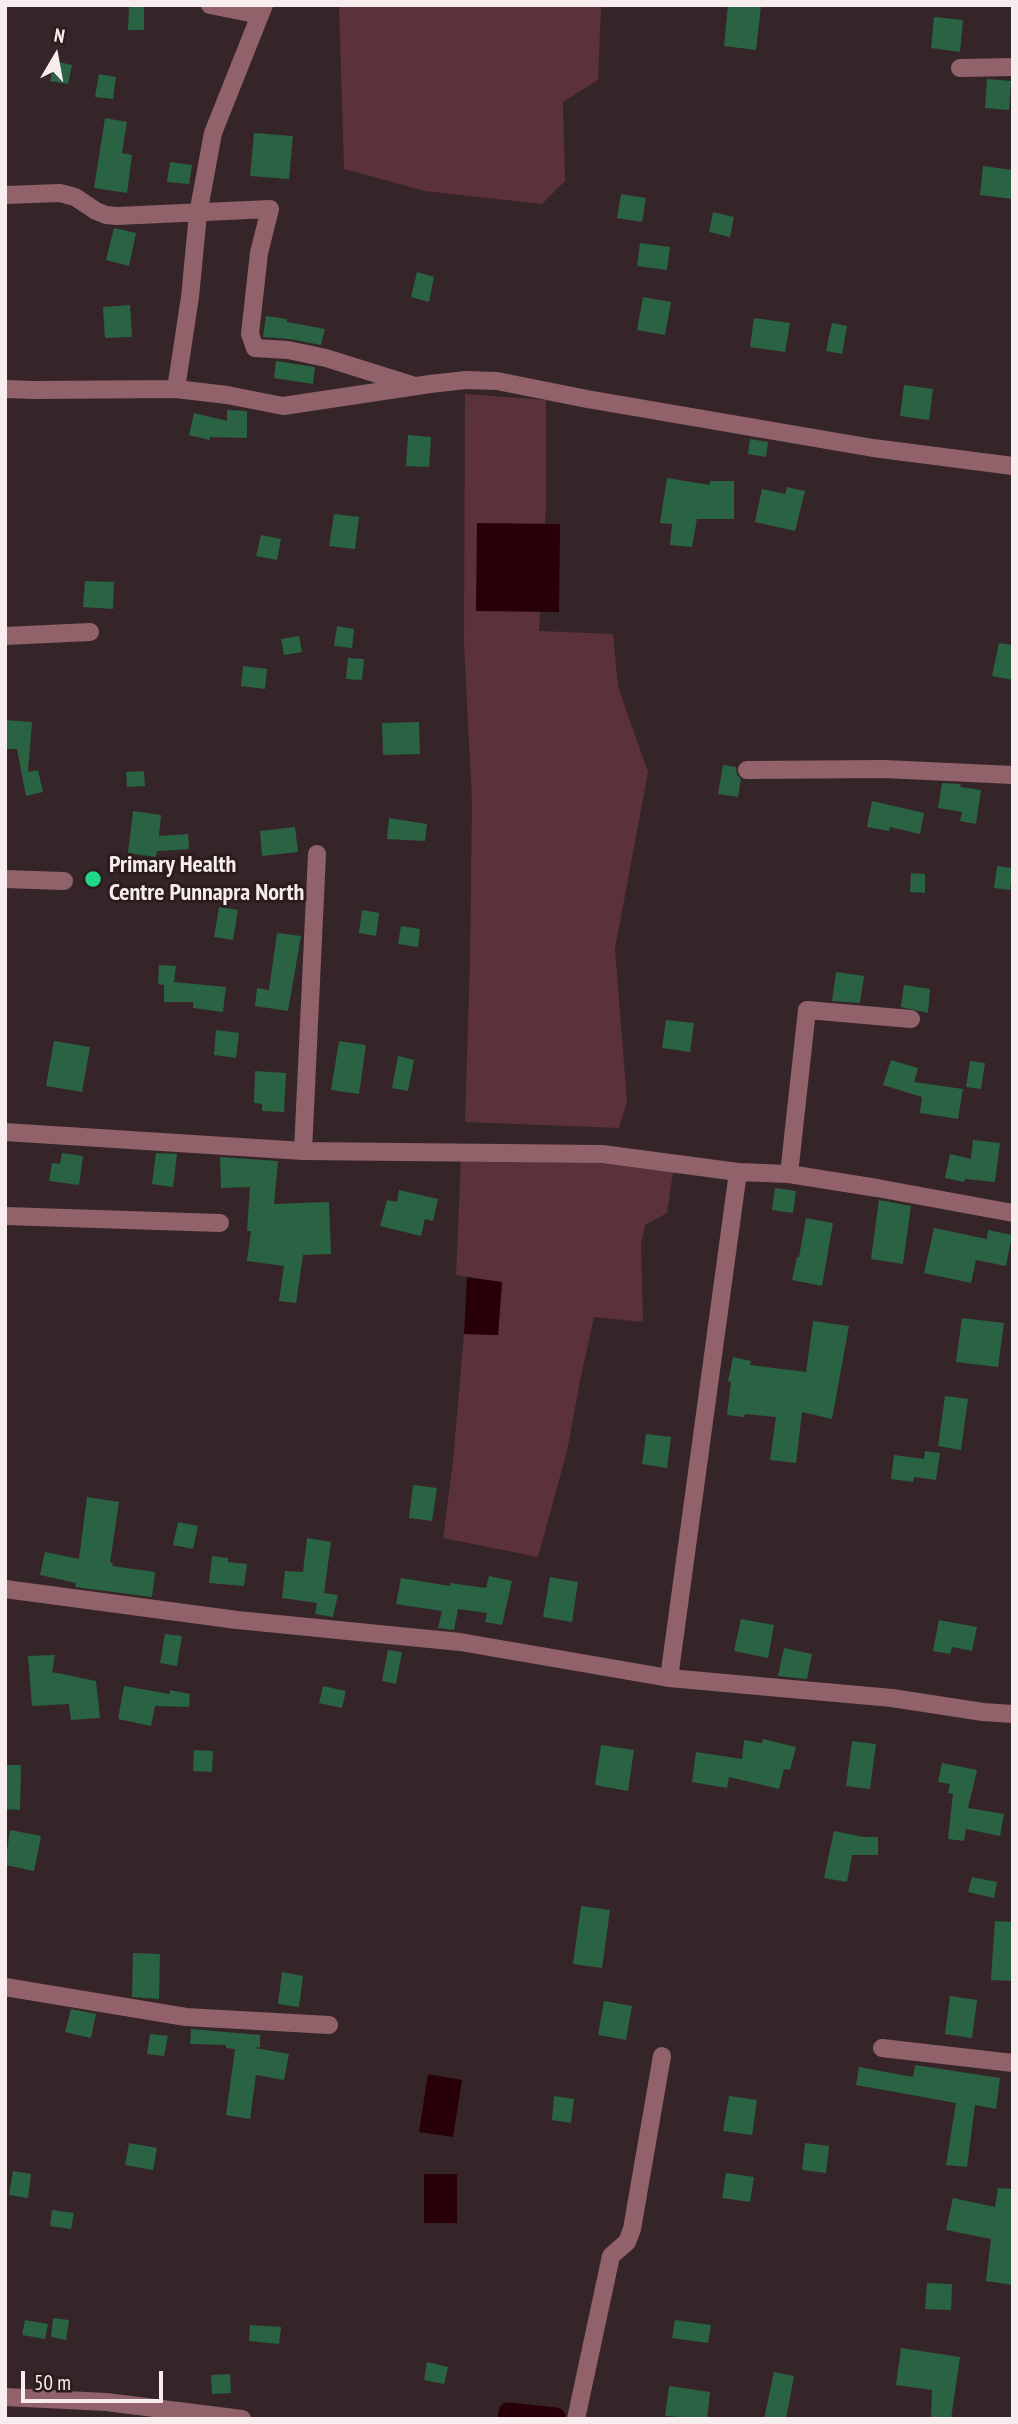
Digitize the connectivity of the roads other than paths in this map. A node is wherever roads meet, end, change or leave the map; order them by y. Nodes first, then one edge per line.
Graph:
1 (209, 5) edge
2 (262, 10) edge
3 (1013, 67) edge
4 (960, 68) dead end
5 (5, 195) edge
6 (198, 214) junction
7 (415, 386) junction
8 (5, 388) edge
9 (176, 389) junction
10 (1013, 466) edge
11 (90, 632) dead end
12 (5, 636) edge
13 (747, 770) dead end
14 (1013, 775) edge
15 (317, 854) dead end
16 (5, 879) edge
17 (64, 881) dead end
18 (911, 1019) dead end
19 (5, 1132) edge
20 (303, 1151) junction
21 (738, 1172) junction
22 (789, 1174) junction
23 (1013, 1213) edge
24 (5, 1216) edge
25 (220, 1223) dead end
26 (5, 1589) edge
27 (668, 1678) junction
28 (1013, 1714) edge
29 (5, 1987) edge
30 (329, 2025) dead end
31 (882, 2048) dead end
32 (662, 2056) dead end
33 (1013, 2063) edge
34 (5, 2398) edge
35 (242, 2419) edge
36 (576, 2419) edge

1 - 2 street
2 - 6 street
3 - 4 street
5 - 6 street
6 - 7 street
6 - 9 street
7 - 9 street
7 - 10 street
8 - 9 street
11 - 12 street
13 - 14 street
15 - 20 street
16 - 17 street
18 - 22 street
19 - 20 street
20 - 21 street
21 - 22 street
21 - 27 street
22 - 23 street
24 - 25 street
26 - 27 street
27 - 28 street
29 - 30 street
31 - 33 street
32 - 36 street
34 - 35 street

